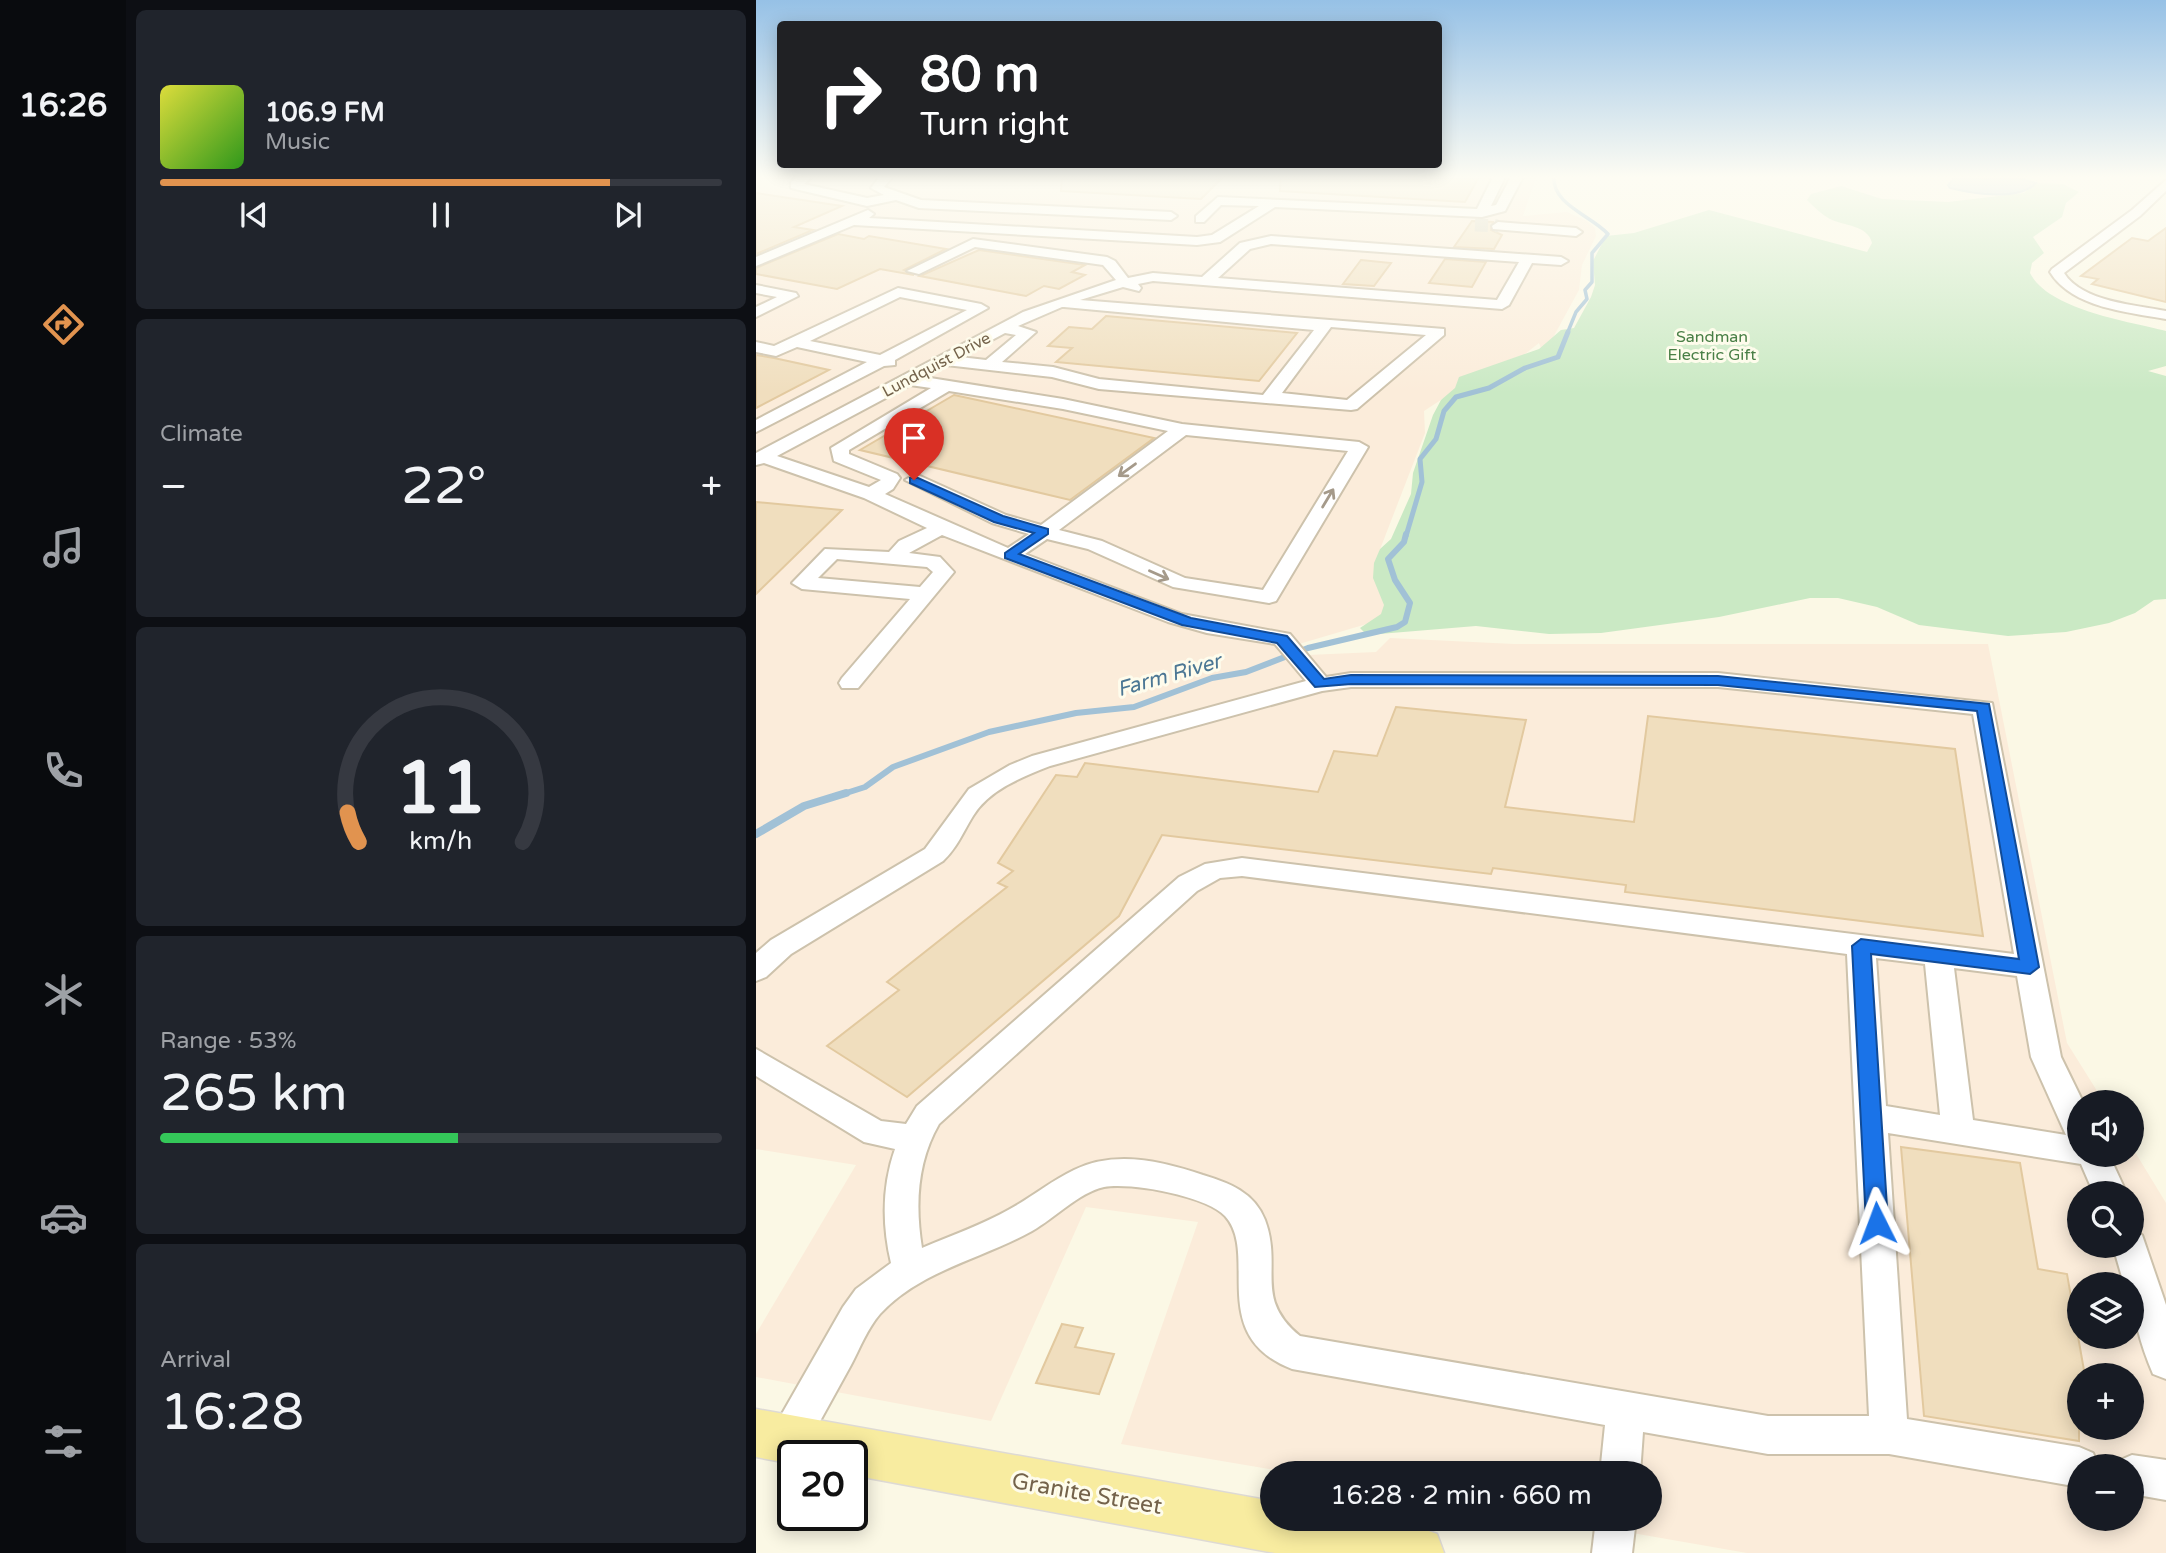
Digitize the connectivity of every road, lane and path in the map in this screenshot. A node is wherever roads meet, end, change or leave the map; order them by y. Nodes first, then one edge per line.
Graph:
1 (790, 247) edge
2 (964, 247) edge
3 (1007, 247) edge
4 (1244, 247) edge
5 (1541, 247) edge
6 (1547, 247) edge
7 (2088, 247) edge
8 (1561, 261) dead end
9 (756, 262) edge
10 (914, 271) dead end
11 (1122, 281) junction
12 (1206, 281) junction
13 (756, 289) edge
14 (1228, 297) dead end
15 (1059, 302) junction
16 (756, 313) edge
17 (2166, 315) edge
18 (1324, 326) junction
19 (1002, 329) junction
20 (795, 342) junction
21 (756, 347) edge
22 (882, 360) junction
23 (941, 360) junction
24 (988, 366) junction
25 (924, 369) junction
26 (905, 379) junction
27 (943, 387) junction
28 (1270, 397) junction
29 (756, 428) edge
30 (1182, 429) junction
31 (838, 455) junction
32 (760, 459) edge
33 (793, 468) junction
34 (914, 480) dead end
35 (872, 494) junction
36 (942, 528) junction
37 (1044, 532) junction
38 (1010, 555) junction
39 (894, 558) junction
40 (926, 594) junction
41 (850, 683) dead end
42 (1320, 684) junction
43 (1861, 946) junction
44 (1938, 956) junction
45 (2030, 967) junction
46 (756, 970) edge
47 (756, 1061) edge
48 (2067, 1103) edge
49 (1871, 1117) junction
50 (1958, 1132) junction
51 (915, 1138) junction
52 (2067, 1149) edge
53 (2134, 1258) edge
54 (911, 1271) junction
55 (2166, 1362) edge
56 (1626, 1410) junction
57 (1889, 1435) junction
58 (773, 1436) edge
59 (1621, 1461) edge
60 (2067, 1465) edge
61 (2144, 1477) edge
62 (2166, 1480) edge
63 (1615, 1531) edge
64 (1418, 1553) edge
65 (1612, 1553) edge

1 - 9 street
2 - 10 street
3 - 11 street
4 - 12 street
5 - 12 street, Lundquist Drive
6 - 8 street
7 - 17 street
11 - 12 street, Lundquist Drive
11 - 14 street
11 - 15 street, Lundquist Drive
13 - 16 street
15 - 18 street
15 - 19 street, Lundquist Drive
18 - 28 street
18 - 28 street
19 - 23 street, Lundquist Drive
19 - 24 street
20 - 21 street
20 - 22 street
20 - 22 street
22 - 25 street
22 - 29 street
23 - 24 street
23 - 25 street, Lundquist Drive
24 - 28 street
25 - 26 street, Lundquist Drive
26 - 27 street
26 - 32 street, Lundquist Drive
27 - 30 street
27 - 31 street
30 -> 37 street
37 -> 30 street
31 - 33 street
31 - 35 street
32 - 33 street
33 - 35 street
34 - 37 street
35 - 36 street
36 - 38 street
36 - 39 street
37 - 38 street
38 - 42 street
39 - 40 street
39 - 40 street
40 - 41 street
42 - 45 street
42 - 46 street
43 - 44 street
43 - 49 street
43 - 51 street
44 - 45 street
44 - 50 street
45 - 48 street
47 - 51 street
49 - 50 street
49 - 57 street
50 - 52 street
51 - 54 street
53 - 55 street
54 - 56 street
54 - 58 street
56 - 57 street
56 - 59 street
57 - 60 street
58 - 64 main road, Granite Street
61 - 62 street
63 - 65 street

